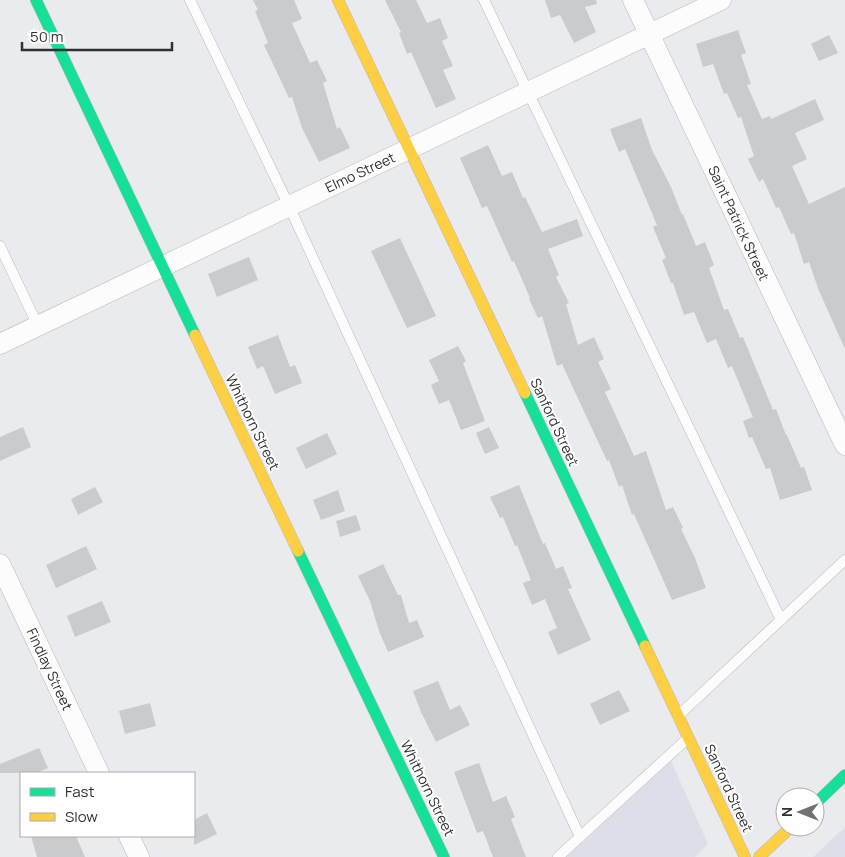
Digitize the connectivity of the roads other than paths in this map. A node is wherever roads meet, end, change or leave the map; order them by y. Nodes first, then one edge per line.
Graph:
1 (36, 0) edge
2 (190, 0) edge
3 (338, 0) edge
4 (484, 0) edge
5 (633, 0) edge
6 (721, 0) edge
7 (650, 34) junction
8 (528, 92) junction
9 (409, 149) junction
10 (289, 206) junction
11 (0, 246) edge
12 (162, 267) junction
13 (38, 326) junction
14 (0, 344) edge
15 (845, 445) edge
16 (845, 560) edge
17 (0, 564) edge
18 (781, 620) junction
19 (678, 716) junction
20 (688, 737) junction
21 (99, 772) edge
22 (845, 775) edge
23 (825, 794) edge
24 (580, 836) junction
25 (129, 837) edge
26 (781, 837) edge
27 (139, 857) edge
28 (444, 857) edge
29 (558, 857) edge
30 (745, 857) edge
31 (760, 857) edge

1 - 12 street, Whithorn Street
2 - 10 lane
3 - 9 street, Sanford Street
4 - 8 lane
5 - 7 street, Saint Patrick Street
6 - 7 street, Elmo Street
7 - 8 street, Elmo Street
7 - 15 street, Saint Patrick Street
8 - 9 street, Elmo Street
8 - 18 lane
9 - 10 street, Elmo Street
9 - 19 street, Sanford Street
10 - 12 street, Elmo Street
10 - 24 lane
11 - 13 lane
12 - 13 street, Elmo Street
12 - 28 street, Whithorn Street
13 - 14 street, Elmo Street
16 - 18 lane
17 - 21 street, Findlay Street
18 - 19 lane
19 - 20 street, Sanford Street
20 - 24 lane
20 - 30 street, Sanford Street
22 - 23 street
24 - 29 lane
25 - 27 street
26 - 31 street

